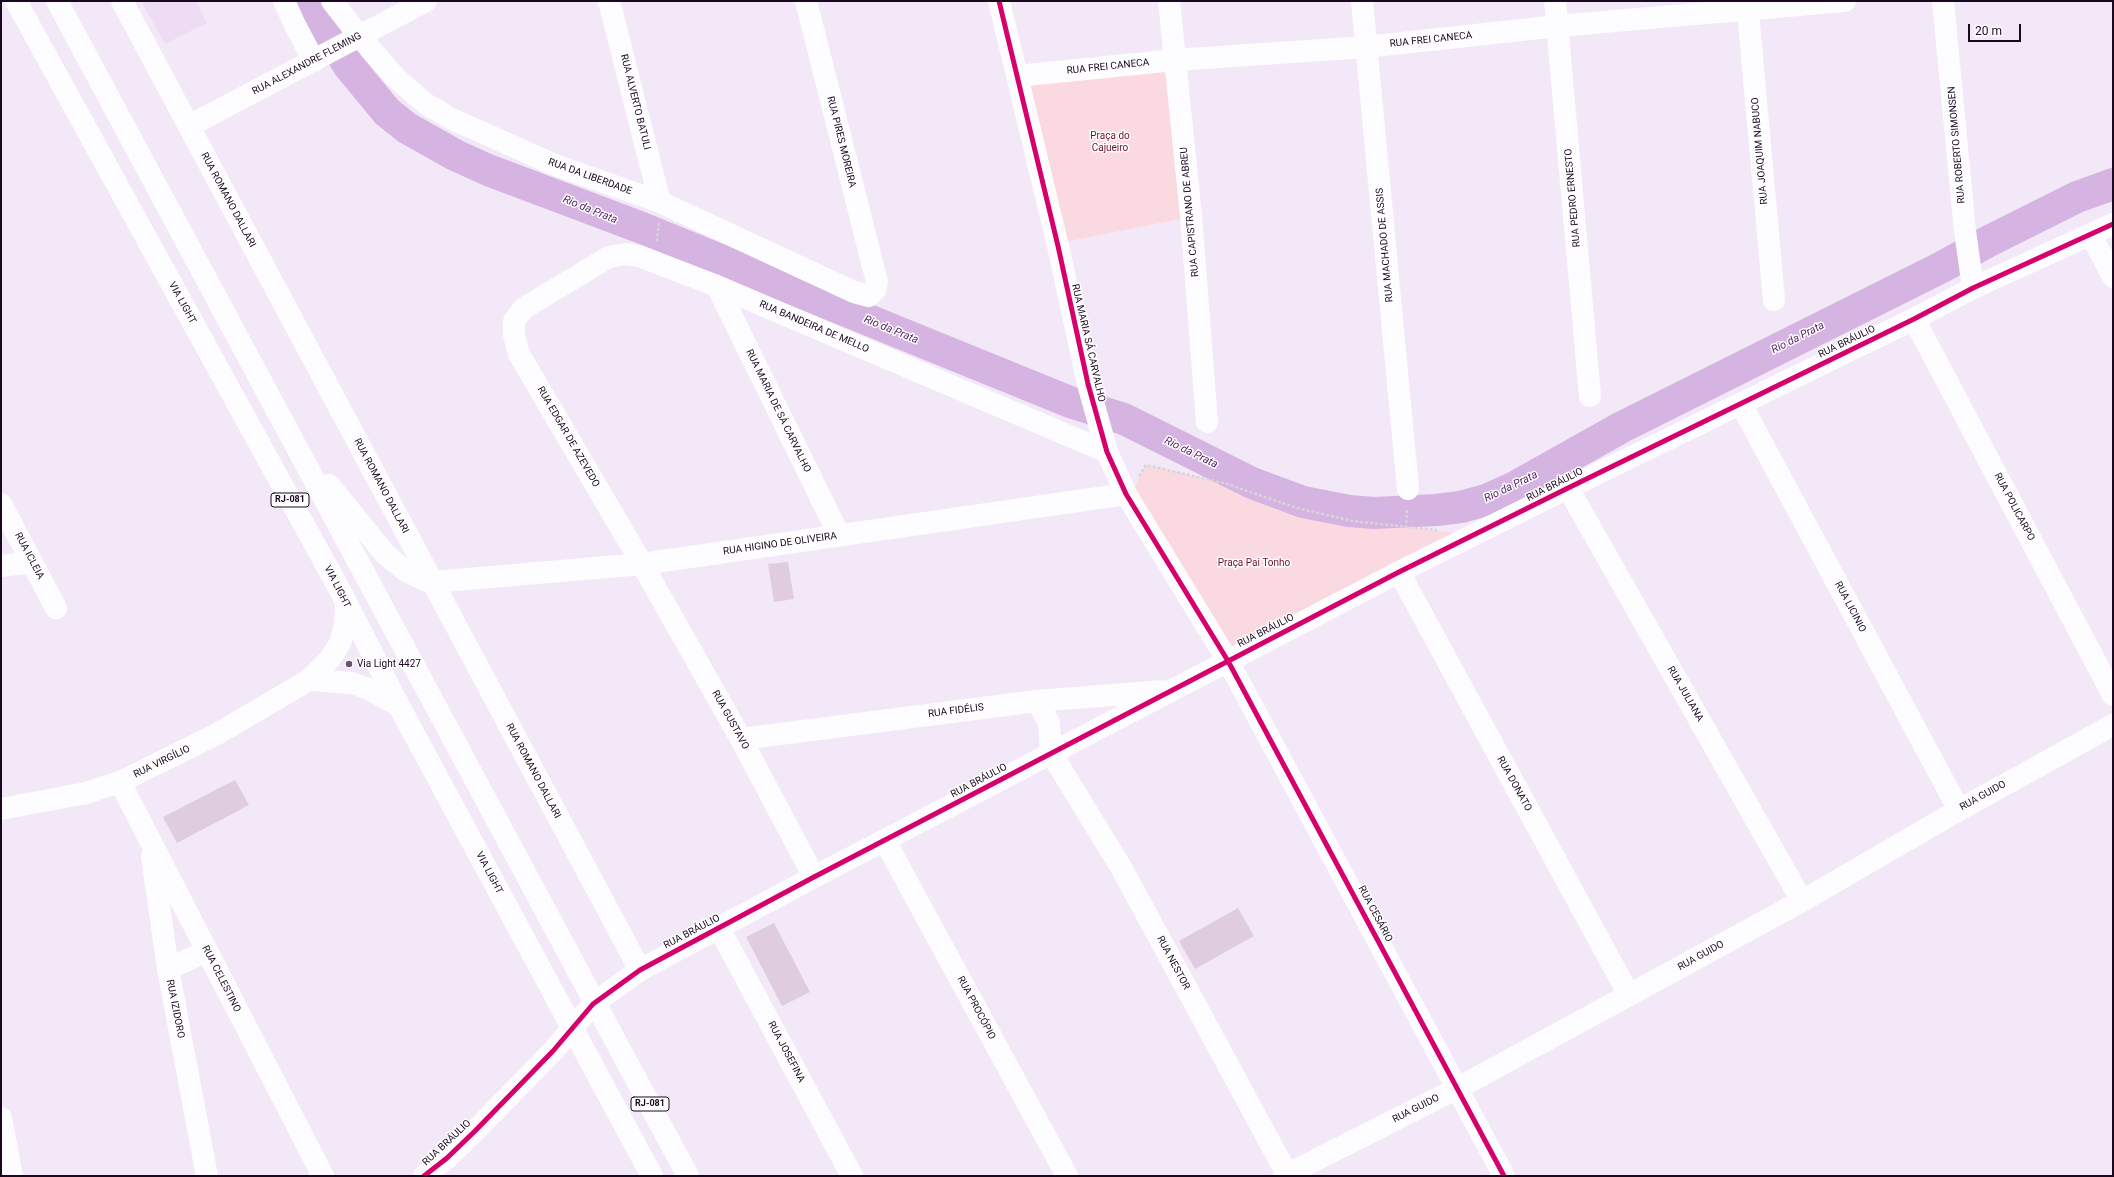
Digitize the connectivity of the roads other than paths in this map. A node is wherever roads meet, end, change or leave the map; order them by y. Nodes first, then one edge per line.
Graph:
1 (16, 1) edge
2 (57, 1) edge
3 (122, 1) edge
4 (284, 1) edge
5 (332, 1) edge
6 (426, 1) edge
7 (609, 1) edge
8 (806, 1) edge
9 (999, 1) edge
10 (1169, 1) edge
11 (1362, 1) edge
12 (1555, 1) edge
13 (1845, 1) edge
14 (1943, 1) edge
15 (1747, 6) edge
16 (1558, 26) junction
17 (354, 40) junction
18 (1366, 47) junction
19 (317, 60) junction
20 (1175, 60) junction
21 (1017, 76) junction
22 (189, 126) junction
23 (659, 210) junction
24 (2113, 224) edge
25 (2091, 235) junction
26 (2113, 277) edge
27 (877, 282) joint
28 (717, 286) junction
29 (1972, 288) junction
30 (1774, 300) dead end
31 (524, 308) joint
32 (1914, 319) junction
33 (1590, 396) dead end
34 (1741, 404) junction
35 (1207, 422) dead end
36 (296, 445) junction
37 (1107, 452) junction
38 (1568, 488) junction
39 (1408, 489) dead end
40 (1126, 494) junction
41 (1, 504) edge
42 (839, 536) junction
43 (32, 562) junction
44 (642, 564) junction
45 (1, 566) edge
46 (1399, 572) junction
47 (432, 582) junction
48 (346, 604) junction
49 (56, 608) dead end
50 (1228, 661) junction
51 (309, 680) junction
52 (1173, 690) junction
53 (2113, 695) edge
54 (1037, 701) junction
55 (399, 706) junction
56 (2113, 725) edge
57 (741, 739) junction
58 (1051, 753) junction
59 (120, 782) junction
60 (1, 809) edge
61 (1959, 810) junction
62 (150, 840) junction
63 (885, 841) junction
64 (814, 877) junction
65 (1802, 901) junction
66 (720, 928) junction
67 (207, 951) junction
68 (168, 969) junction
69 (640, 970) junction
70 (1629, 995) junction
71 (1458, 1088) junction
72 (1, 1118) edge
73 (1286, 1175) edge
74 (12, 1176) edge
75 (207, 1176) edge
76 (323, 1176) edge
77 (424, 1176) edge
78 (652, 1176) edge
79 (688, 1176) edge
80 (852, 1176) edge
81 (1067, 1176) edge
82 (1504, 1176) edge

1 - 48 street, VIA LIGHT / RJ-081
2 - 36 street, RJ-081
3 - 22 street, RUA ROMANO DALLARI
4 - 19 street
5 - 17 street, RUA DA LIBERDADE
6 - 17 street, RUA ALEXANDRE FLEMING
7 - 23 street, RUA ALVERTO BATULI
8 - 27 street, RUA PIRES MOREIRA
9 - 21 street, RUA MARIA SÁ CARVALHO
10 - 20 street, RUA CAPISTRANO DE ABREU
11 - 18 street, RUA MACHADO DE ASSIS
12 - 16 street, RUA PEDRO ERNESTO
13 - 15 street, RUA FREI CANECA
14 - 29 street, RUA ROBERTO SIMONSEN
15 - 16 street, RUA FREI CANECA
15 - 30 street, RUA JOAQUIM NABUCO
16 - 18 street, RUA FREI CANECA
16 - 33 street, RUA PEDRO ERNESTO
17 - 19 street, RUA ALEXANDRE FLEMING
17 - 23 street, RUA DA LIBERDADE
18 - 20 street, RUA FREI CANECA
18 - 39 street, RUA MACHADO DE ASSIS
19 - 22 street, RUA ALEXANDRE FLEMING
20 - 21 street, RUA FREI CANECA
20 - 35 street, RUA CAPISTRANO DE ABREU
21 - 37 street, RUA MARIA SÁ CARVALHO
22 - 47 street, RUA ROMANO DALLARI
23 - 27 street, RUA DA LIBERDADE
24 - 25 street, RUA BRÁULIO
25 - 26 street
25 - 29 street, RUA BRÁULIO
28 - 31 street, RUA BANDEIRA DE MELLO
28 - 37 street, RUA BANDEIRA DE MELLO
28 - 42 street, RUA MARIA DE SÁ CARVALHO
29 - 32 street, RUA BRÁULIO
31 - 44 street, RUA EDGAR DE AZEVEDO
32 - 34 street, RUA BRÁULIO
32 - 53 street, RUA POLICARPO
34 - 38 street, RUA BRÁULIO
34 - 61 street, RUA LICINIO
36 - 47 street
36 - 79 street, RJ-081
37 - 40 street, RUA MARIA SÁ CARVALHO
38 - 46 street, RUA BRÁULIO
38 - 65 street, RUA JULIANA
40 - 42 street, RUA HIGINO DE OLIVEIRA
40 - 50 street, RUA MARIA SÁ CARVALHO
41 - 43 street, RUA ICLEIA
42 - 44 street, RUA HIGINO DE OLIVEIRA
43 - 45 street
43 - 49 street, RUA ICLEIA
44 - 47 street, RUA HIGINO DE OLIVEIRA
44 - 57 street, RUA GUSTAVO
46 - 50 street, RUA BRÁULIO
46 - 70 street, RUA DONATO
47 - 69 street, RUA ROMANO DALLARI
48 - 51 street, RUA VIRGÍLIO
48 - 55 street, VIA LIGHT / RJ-081
50 - 52 street, RUA BRÁULIO
50 - 71 street, RUA CESÁRIO
51 - 55 street
51 - 59 street, RUA VIRGÍLIO
52 - 54 street, RUA FIDÉLIS
52 - 58 street, RUA BRÁULIO
54 - 57 street, RUA FIDÉLIS
54 - 58 street
55 - 78 street, VIA LIGHT / RJ-081
56 - 61 street, RUA GUIDO
57 - 64 street, RUA GUSTAVO
58 - 63 street, RUA BRÁULIO
58 - 73 street, RUA NESTOR
59 - 60 street, RUA VIRGÍLIO
59 - 62 street, RUA CELESTINO
61 - 65 street, RUA GUIDO
62 - 67 street, RUA CELESTINO
62 - 68 street, RUA IZIDORO
63 - 64 street, RUA BRÁULIO
63 - 81 street, RUA PROCÓPIO
64 - 66 street, RUA BRÁULIO
65 - 70 street, RUA GUIDO
66 - 69 street, RUA BRÁULIO
66 - 80 street, RUA JOSEFINA
67 - 68 street
67 - 76 street, RUA CELESTINO
68 - 75 street, RUA IZIDORO
69 - 77 street, RUA BRÁULIO
70 - 71 street, RUA GUIDO
71 - 73 street, RUA GUIDO
71 - 82 street, RUA CESÁRIO
72 - 74 street

